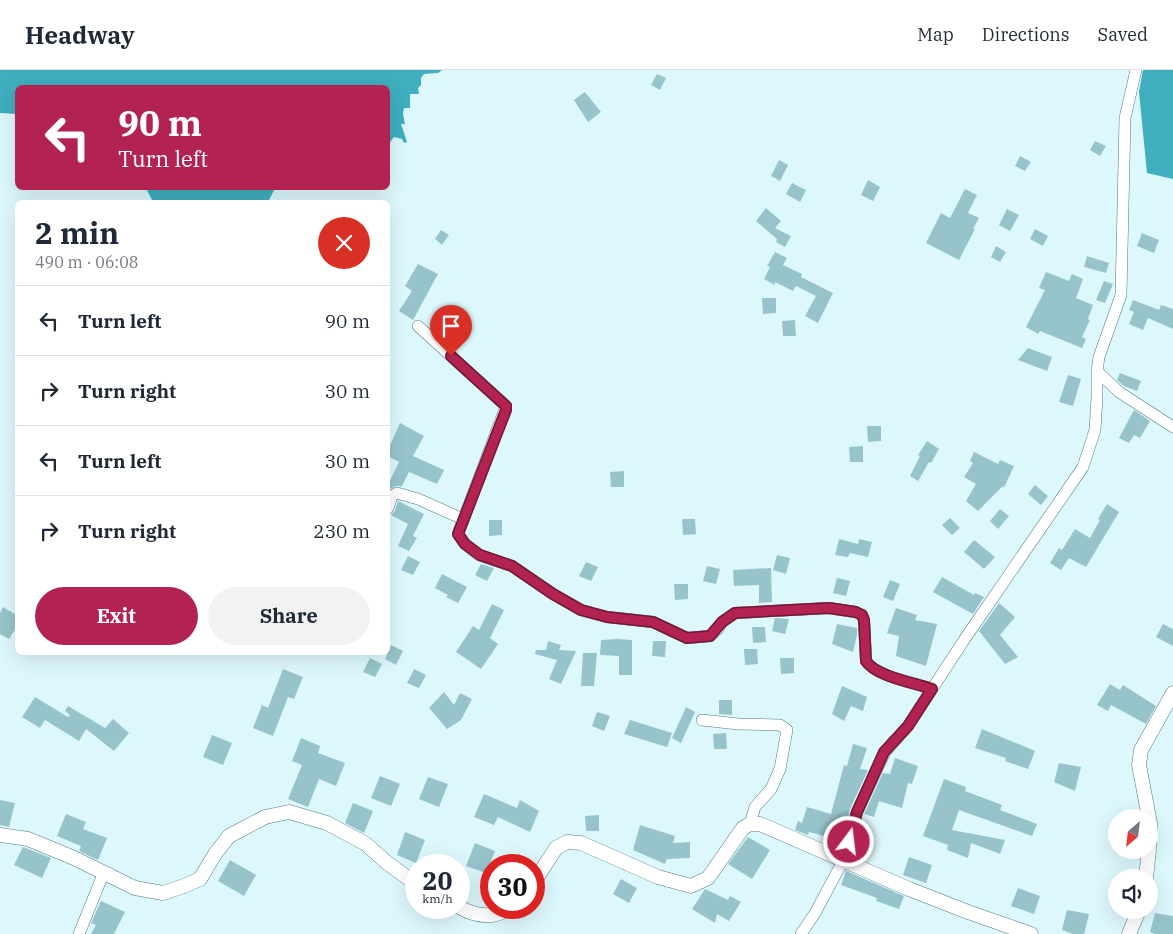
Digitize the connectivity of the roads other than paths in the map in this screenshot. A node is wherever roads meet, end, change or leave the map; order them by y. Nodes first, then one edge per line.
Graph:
1 (1136, 70) edge
2 (418, 326) dead end
3 (1097, 371) junction
4 (1173, 427) edge
5 (390, 502) edge
6 (463, 519) junction
7 (932, 689) junction
8 (1173, 693) edge
9 (702, 720) dead end
10 (1147, 809) edge
11 (750, 824) junction
12 (0, 835) edge
13 (844, 861) junction
14 (545, 865) edge
15 (104, 872) junction
16 (405, 876) edge
17 (1135, 919) edge
18 (79, 934) edge
19 (801, 934) edge
20 (1031, 934) edge
21 (1129, 934) edge

1 - 3 street
2 - 6 street
3 - 4 street
3 - 7 street
5 - 6 street
6 - 7 street
7 - 13 street
8 - 10 street
9 - 11 street
11 - 13 street
11 - 14 street
12 - 15 street
13 - 19 street
13 - 20 street
15 - 16 street
15 - 18 street
17 - 21 street

